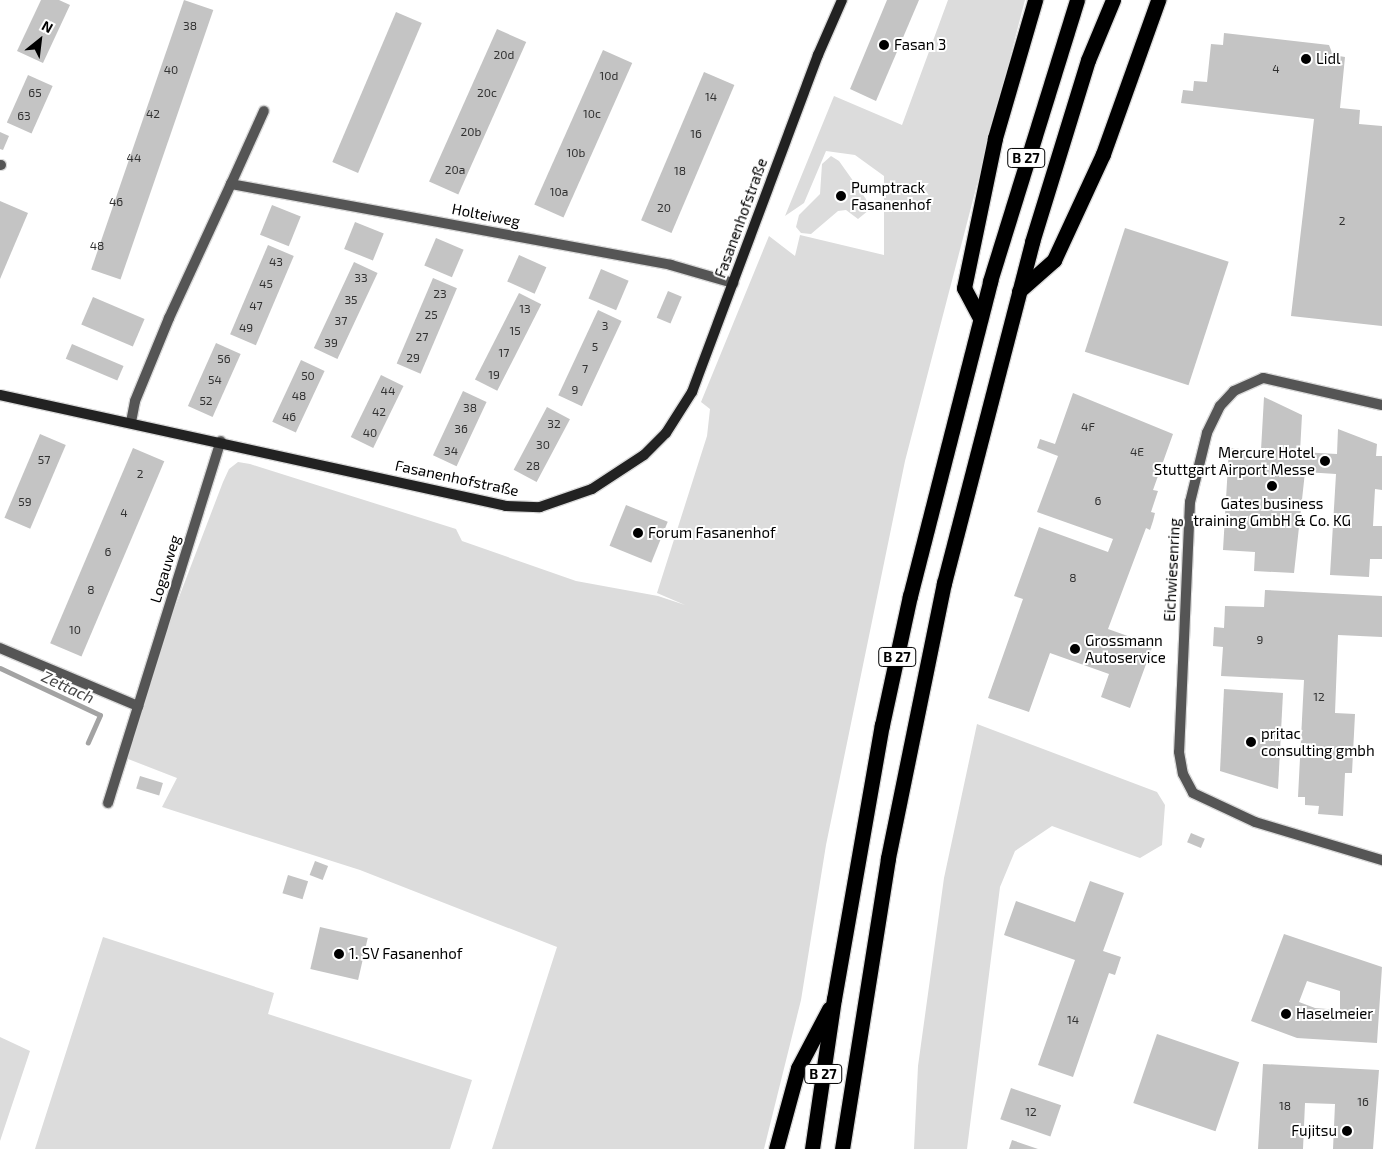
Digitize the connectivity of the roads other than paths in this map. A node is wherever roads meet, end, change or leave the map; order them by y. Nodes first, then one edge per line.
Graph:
1 (842, 0) edge
2 (1035, 0) edge
3 (1076, 0) edge
4 (1113, 0) edge
5 (1158, 0) edge
6 (264, 111) dead end
7 (231, 184) junction
8 (733, 283) junction
9 (1019, 291) junction
10 (980, 318) junction
11 (0, 395) edge
12 (1378, 405) edge
13 (1382, 411) edge
14 (131, 422) junction
15 (221, 441) junction
16 (0, 648) edge
17 (138, 706) junction
18 (108, 803) dead end
19 (1382, 860) edge
20 (834, 999) junction
21 (776, 1149) edge
22 (812, 1149) edge
23 (842, 1149) edge

1 - 8 street, Fasanenhofstraße
2 - 10 highway
3 - 10 highway, B 27
4 - 9 highway, B 27
5 - 9 highway
6 - 7 street
7 - 8 street, Holteiweg
7 - 14 street
8 - 15 street, Fasanenhofstraße
9 - 23 highway, B 27
10 - 20 highway, B 27
11 - 14 street, Fasanenhofstraße
12 - 13 street, Eichwiesenring
12 - 19 street, Eichwiesenring
14 - 15 street, Fasanenhofstraße
15 - 17 street, Logauweg
16 - 17 street
17 - 18 street, Logauweg
20 - 21 highway
20 - 22 highway, B 27

